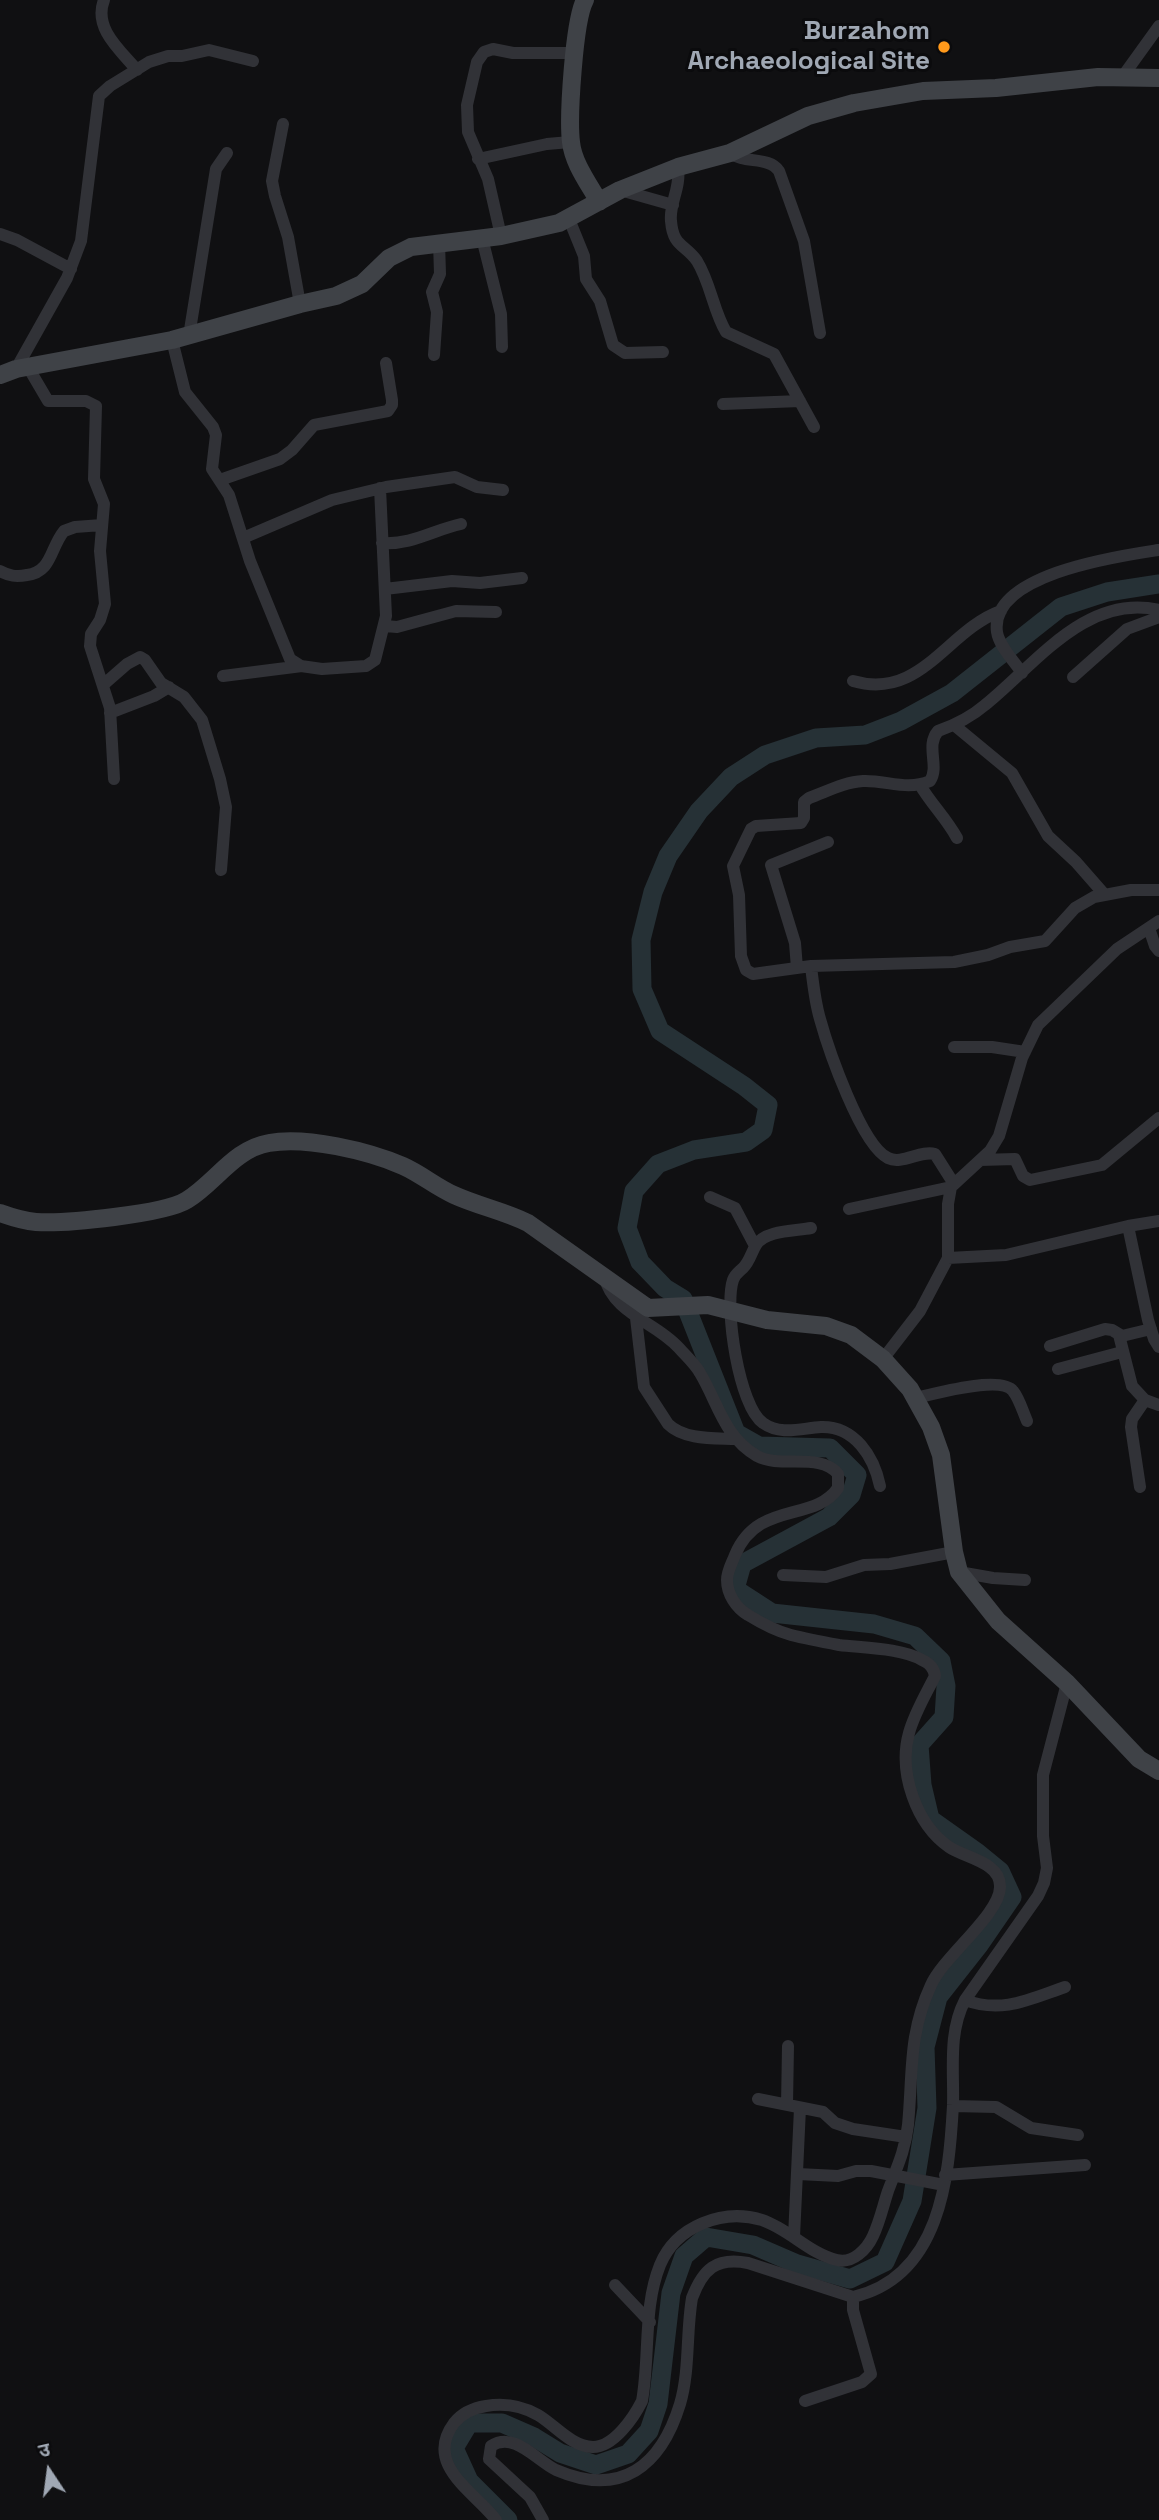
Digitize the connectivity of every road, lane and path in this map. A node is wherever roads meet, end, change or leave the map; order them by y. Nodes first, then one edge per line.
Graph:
1 (104, 0) edge
2 (585, 0) edge
3 (1159, 26) edge
4 (575, 53) junction
5 (253, 61) dead end
6 (137, 70) junction
7 (1123, 76) junction
8 (1159, 78) edge
9 (283, 124) dead end
10 (570, 142) junction
11 (227, 153) dead end
12 (730, 153) junction
13 (478, 159) junction
14 (678, 167) junction
15 (620, 190) junction
16 (599, 202) junction
17 (673, 205) junction
18 (569, 219) junction
19 (0, 234) edge
20 (501, 236) junction
21 (482, 238) junction
22 (439, 242) junction
23 (71, 268) junction
24 (300, 304) junction
25 (820, 333) dead end
26 (180, 338) junction
27 (502, 347) dead end
28 (663, 352) dead end
29 (434, 355) dead end
30 (386, 363) dead end
31 (15, 370) edge
32 (800, 401) junction
33 (723, 404) dead end
34 (814, 427) dead end
35 (220, 480) junction
36 (380, 488) junction
37 (503, 490) dead end
38 (461, 524) dead end
39 (102, 525) junction
40 (243, 538) junction
41 (382, 543) junction
42 (1158, 551) edge
43 (0, 570) edge
44 (522, 578) dead end
45 (385, 589) junction
46 (1159, 610) edge
47 (1001, 611) junction
48 (496, 612) dead end
49 (1159, 617) edge
50 (385, 626) junction
51 (302, 666) junction
52 (1022, 673) junction
53 (223, 676) dead end
54 (1073, 677) dead end
55 (853, 681) dead end
56 (103, 685) junction
57 (169, 688) junction
58 (110, 713) junction
59 (954, 725) junction
60 (114, 779) dead end
61 (920, 785) junction
62 (957, 838) dead end
63 (828, 842) dead end
64 (221, 870) dead end
65 (1159, 890) edge
66 (1104, 894) junction
67 (1154, 924) edge
68 (1159, 951) edge
69 (810, 966) junction
70 (797, 968) junction
71 (954, 1047) dead end
72 (1025, 1052) junction
73 (1159, 1118) edge
74 (980, 1160) junction
75 (953, 1186) junction
76 (710, 1197) dead end
77 (849, 1209) dead end
78 (0, 1213) edge
79 (1159, 1221) edge
80 (1128, 1226) junction
81 (811, 1228) dead end
82 (755, 1246) junction
83 (948, 1258) junction
84 (604, 1275) junction
85 (730, 1310) junction
86 (636, 1318) junction
87 (1151, 1329) junction
88 (1119, 1335) junction
89 (1050, 1346) dead end
90 (1159, 1347) edge
91 (1122, 1352) junction
92 (883, 1359) junction
93 (1058, 1369) dead end
94 (916, 1398) junction
95 (1145, 1400) junction
96 (1159, 1405) edge
97 (1027, 1421) dead end
98 (735, 1439) junction
99 (880, 1486) dead end
100 (1140, 1487) dead end
101 (954, 1552) junction
102 (960, 1572) junction
103 (783, 1576) dead end
104 (1025, 1580) dead end
105 (1067, 1683) junction
106 (1159, 1771) edge
107 (1065, 1987) dead end
108 (965, 2000) junction
109 (788, 2046) dead end
110 (758, 2099) dead end
111 (794, 2106) junction
112 (953, 2106) junction
113 (1078, 2135) dead end
114 (906, 2137) junction
115 (1085, 2165) dead end
116 (798, 2174) junction
117 (900, 2177) junction
118 (940, 2181) junction
119 (793, 2237) junction
120 (615, 2285) dead end
121 (853, 2297) junction
122 (650, 2322) junction
123 (805, 2401) dead end
124 (496, 2520) edge
125 (543, 2520) edge

1 - 6 street
2 - 4 main road
3 - 7 street
4 - 10 main road
4 - 13 street
5 - 6 street
6 - 23 street
7 - 8 main road
7 - 12 main road
9 - 24 street
10 - 13 street
10 - 16 main road
11 - 26 street
12 - 14 main road
12 - 25 street
13 - 20 street
14 - 15 main road
14 - 17 street
15 - 16 main road
15 - 17 street
16 - 18 main road
17 - 32 street
18 - 20 main road
18 - 28 street
19 - 23 street
20 - 21 main road
21 - 22 main road
21 - 27 street
22 - 24 main road
22 - 29 street
23 - 31 street
24 - 26 main road
26 - 31 main road
26 - 35 street
30 - 35 street
31 - 39 street
32 - 33 street
32 - 34 street
35 - 40 street
36 - 37 street
36 - 40 street
36 - 41 street
38 - 41 street
39 - 43 street
39 - 56 street
40 - 51 street
41 - 45 street
42 - 47 street
44 - 45 street
45 - 50 street
46 - 52 street
47 - 52 street
47 - 55 street
48 - 50 street
49 - 54 street
50 - 51 street
51 - 53 street
52 - 59 street
56 - 57 street
56 - 58 street
57 - 58 street
57 - 64 street
58 - 60 street
59 - 61 street
59 - 66 street
61 - 62 street
61 - 70 street
63 - 70 street
65 - 66 street
66 - 69 street
67 - 68 street
67 - 72 street
69 - 70 street
69 - 75 street
71 - 72 street
72 - 74 street
73 - 74 street
74 - 75 street
75 - 77 street
75 - 83 street
76 - 82 street
78 - 84 main road
79 - 80 street
80 - 83 street
80 - 87 street
81 - 82 street
82 - 85 street
83 - 92 street
84 - 85 main road
84 - 86 street
85 - 92 main road
85 - 99 street
86 - 98 street
86 - 98 street
87 - 88 street
87 - 90 street
88 - 89 street
88 - 91 street
91 - 93 street
91 - 95 street
92 - 94 main road
94 - 97 street
94 - 101 main road
95 - 96 street
95 - 100 street
98 - 114 street
101 - 102 main road
101 - 103 street
102 - 104 street
102 - 105 main road
105 - 106 main road
105 - 108 street
107 - 108 street
108 - 112 street
109 - 111 street
110 - 111 street
111 - 114 street
111 - 116 street
112 - 113 street
112 - 118 street
114 - 117 street
115 - 118 street
116 - 117 street
116 - 119 street
117 - 118 street
117 - 119 street
118 - 121 street
119 - 122 street
120 - 122 street
121 - 123 street
121 - 125 street
122 - 124 street

